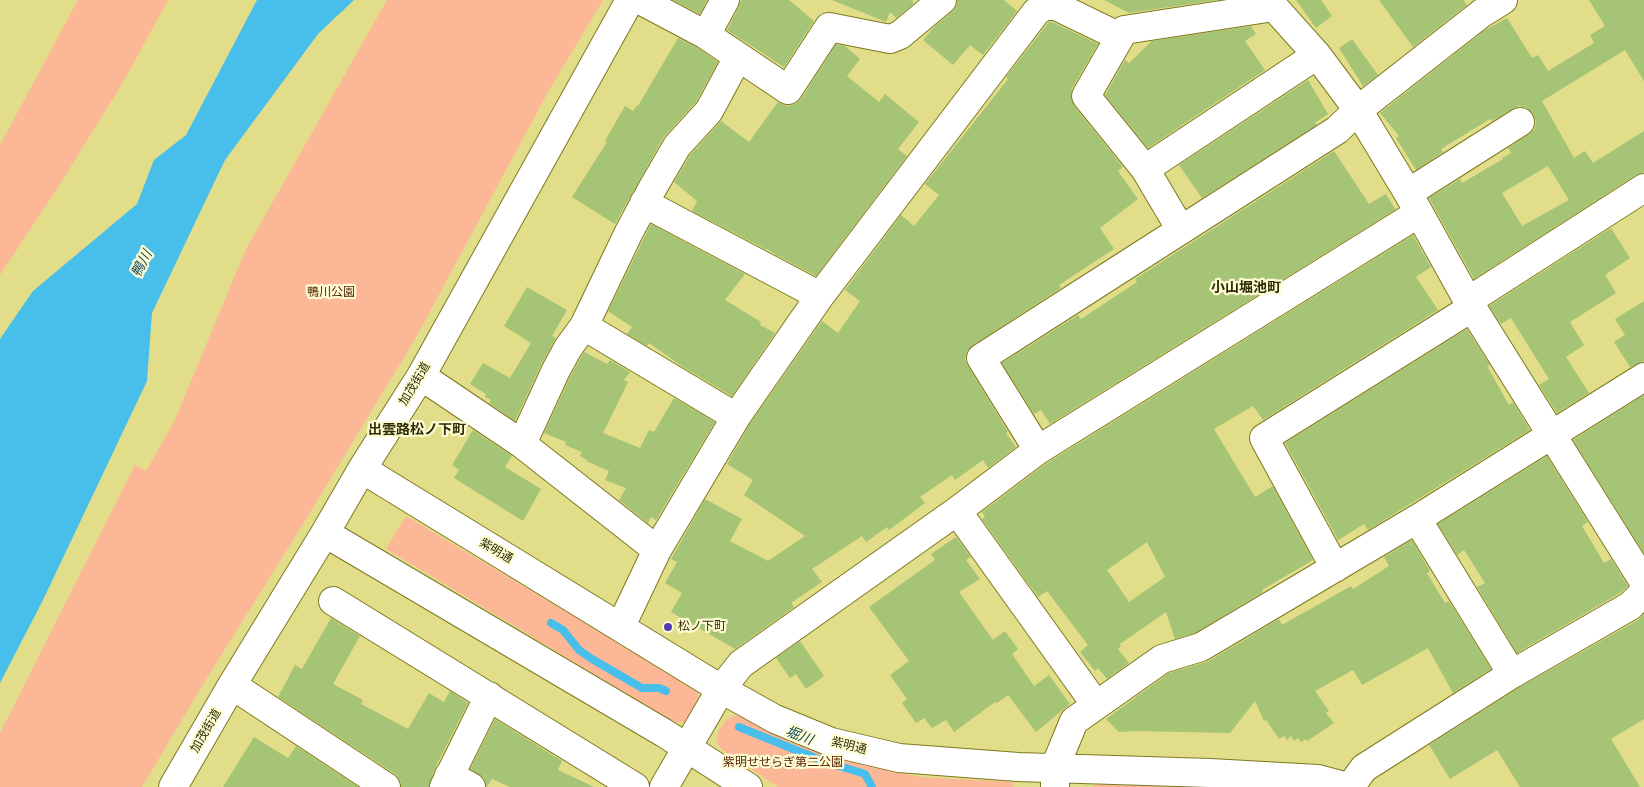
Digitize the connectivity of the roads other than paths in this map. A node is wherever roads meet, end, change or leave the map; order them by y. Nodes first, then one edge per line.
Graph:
1 (630, 0) edge
2 (640, 0) edge
3 (725, 0) edge
4 (942, 0) edge
5 (1270, 4) edge
6 (1485, 4) edge
7 (706, 35) junction
8 (1120, 38) junction
9 (1317, 55) junction
10 (738, 57) junction
11 (1358, 110) junction
12 (1520, 122) dead end
13 (1144, 169) junction
14 (1644, 188) edge
15 (644, 203) junction
16 (1413, 203) junction
17 (1181, 230) junction
18 (820, 296) junction
19 (1470, 304) junction
20 (584, 326) junction
21 (421, 376) junction
22 (1644, 377) edge
23 (736, 418) junction
24 (1552, 434) junction
25 (522, 444) junction
26 (1038, 450) junction
27 (362, 469) junction
28 (957, 511) junction
29 (1417, 520) junction
30 (325, 533) junction
31 (657, 550) junction
32 (1335, 568) junction
33 (1644, 582) edge
34 (1644, 592) edge
35 (333, 601) dead end
36 (620, 626) junction
37 (1512, 674) junction
38 (232, 685) junction
39 (721, 689) junction
40 (489, 696) junction
41 (1096, 705) junction
42 (687, 749) junction
43 (1055, 777) edge
44 (454, 783) edge
45 (173, 787) edge
46 (386, 787) edge
47 (635, 787) edge
48 (664, 787) edge
49 (748, 787) edge
50 (1349, 787) edge

1 - 21 street, 加茂街道
2 - 7 street
3 - 7 street
4 - 10 street
5 - 8 street
5 - 9 street
6 - 11 street
7 - 10 street
8 - 13 street
8 - 18 street
9 - 11 street
9 - 13 street
10 - 15 street
11 - 16 street
11 - 17 street
12 - 16 street
13 - 17 street
14 - 19 street
15 - 18 street
15 - 20 street
16 - 19 street
16 - 26 street
17 - 26 street
18 - 23 street
19 - 24 street
19 - 32 street
20 - 23 street
20 - 25 street
21 - 25 street
21 - 27 street, 加茂街道
22 - 24 street
23 - 31 street
24 - 29 street
24 - 33 street
25 - 31 street
26 - 28 street
27 - 30 street, 加茂街道
27 - 36 street, 紫明通
28 - 39 street
28 - 41 street
29 - 32 street
29 - 37 street
30 - 38 street, 加茂街道
30 - 42 street
31 - 36 street
32 - 41 street
34 - 37 street
35 - 40 street
36 - 39 street, 紫明通
37 - 50 street
38 - 45 street, 加茂街道
38 - 46 street
39 - 42 street
39 - 43 street, 紫明通
40 - 44 street
40 - 47 street
41 - 43 street
42 - 48 street
42 - 49 street
43 - 50 street, 紫明通

